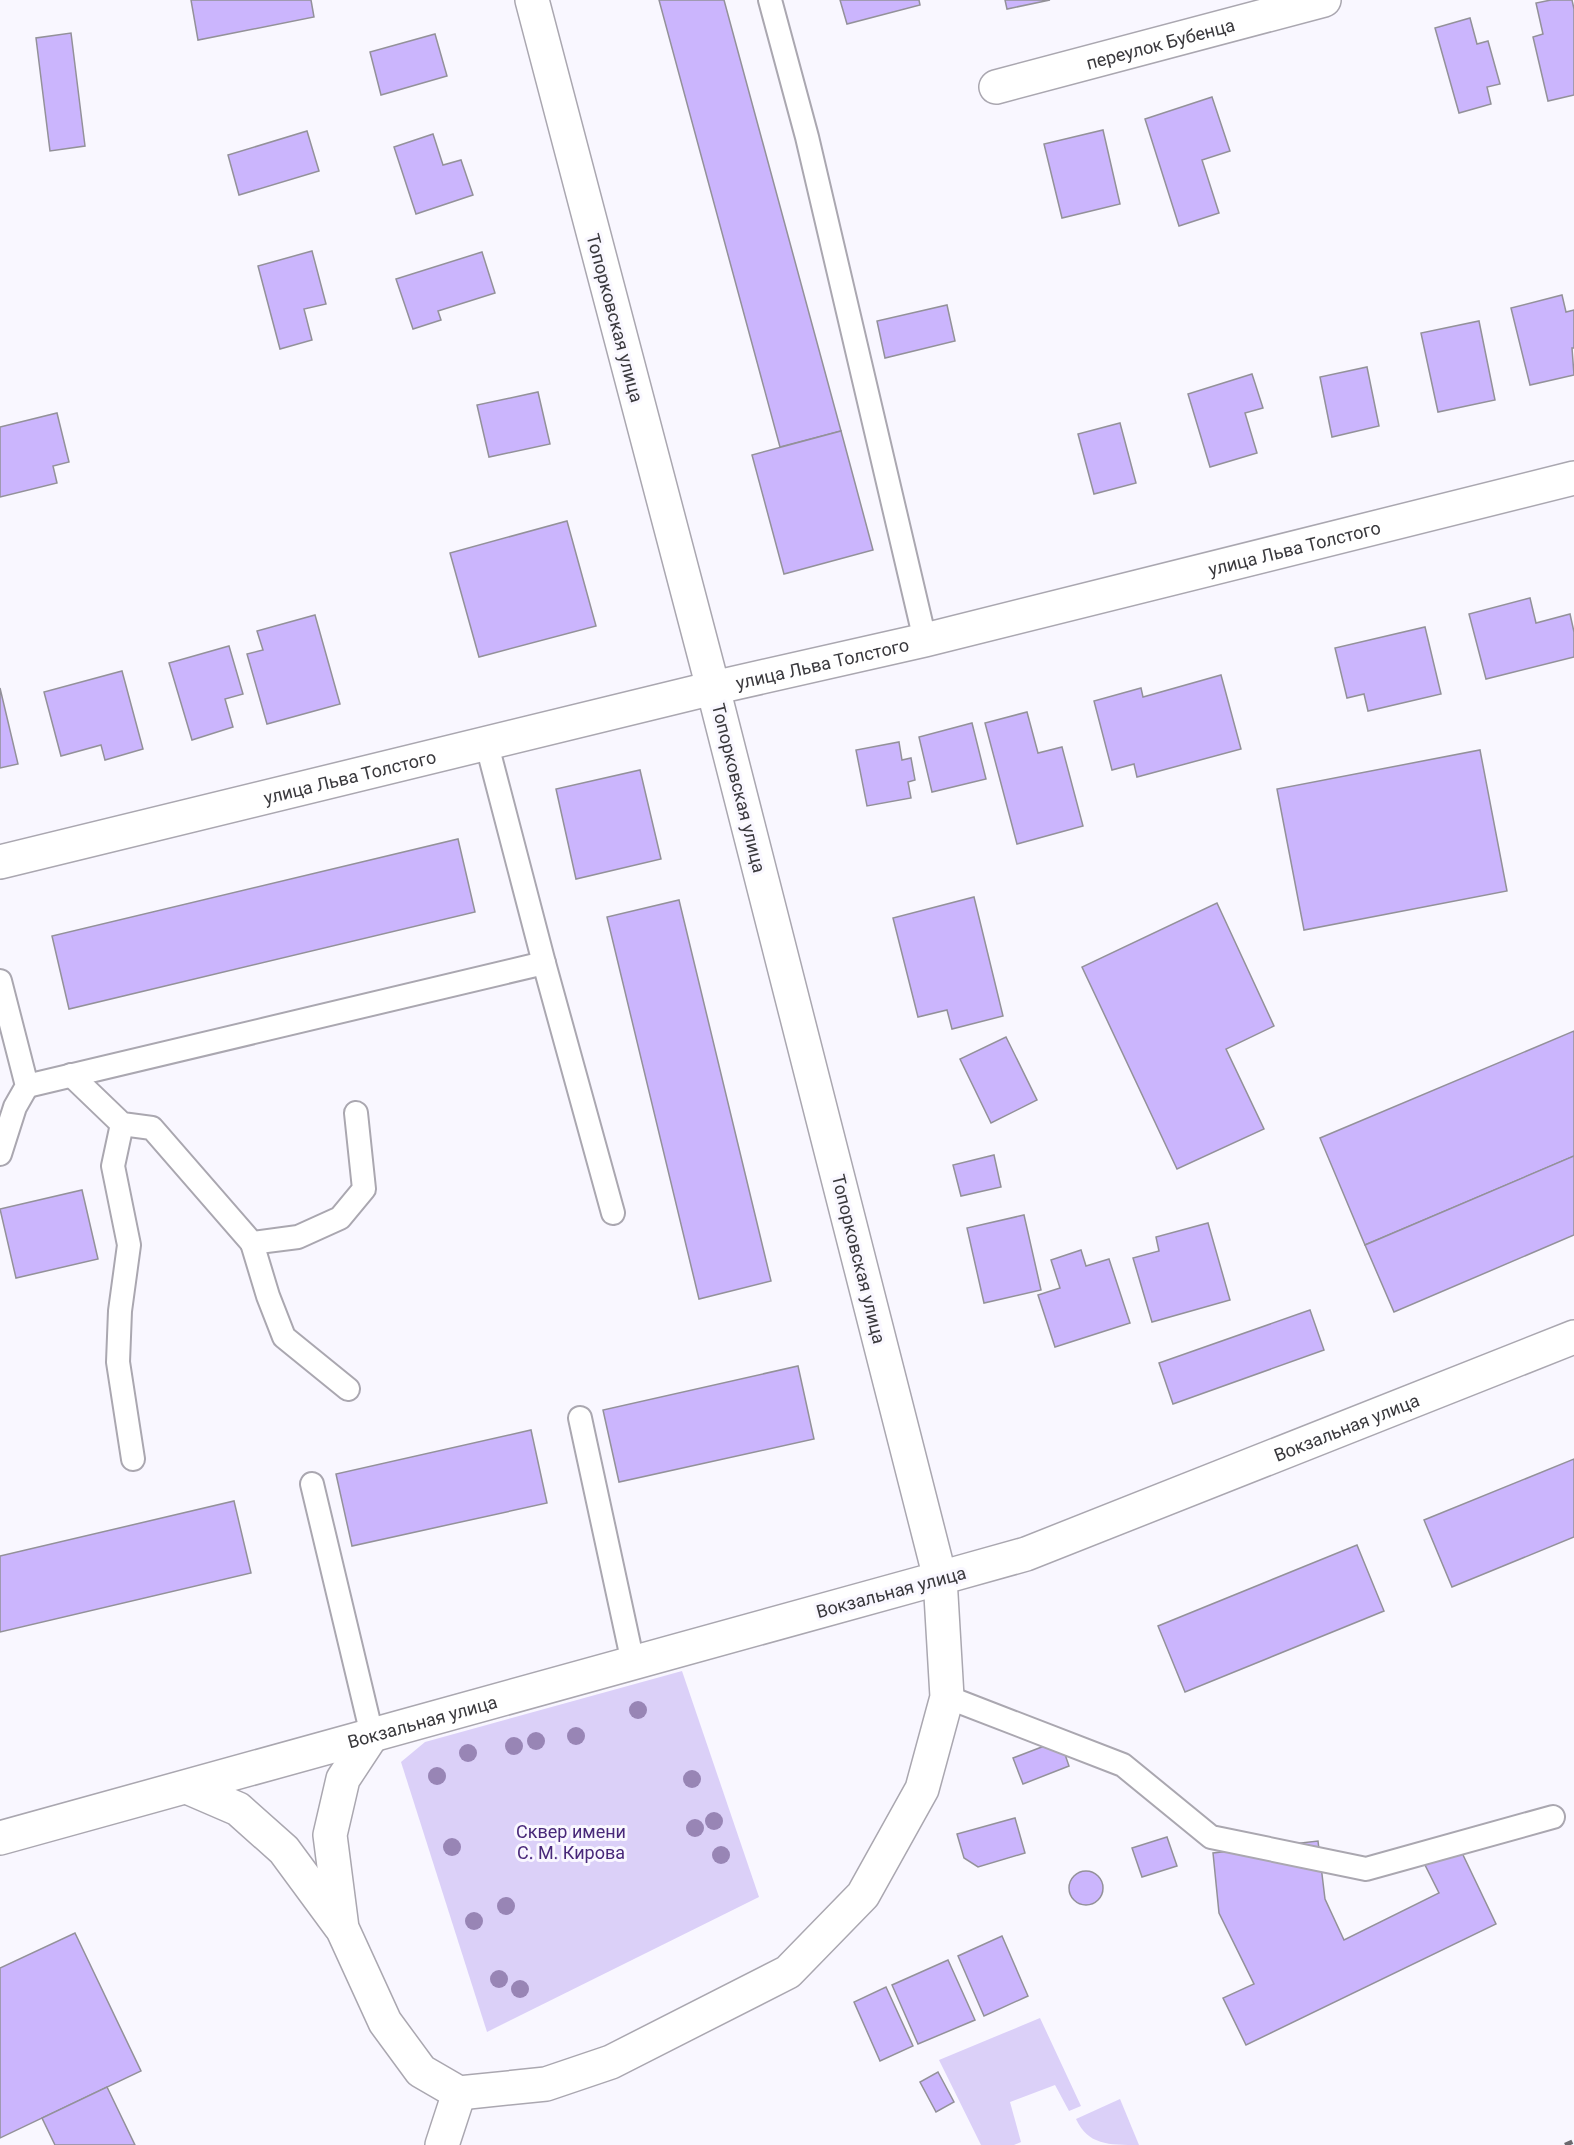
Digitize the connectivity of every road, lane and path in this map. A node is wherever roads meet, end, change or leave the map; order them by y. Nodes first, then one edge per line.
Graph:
1 (532, 0) edge
2 (770, 0) edge
3 (1324, 0) edge
4 (996, 87) dead end
5 (1574, 478) edge
6 (925, 640) junction
7 (713, 688) junction
8 (487, 744) junction
9 (0, 862) edge
10 (544, 963) junction
11 (0, 981) edge
12 (71, 1075) junction
13 (27, 1086) junction
14 (8, 1109) edge
15 (356, 1113) dead end
16 (122, 1124) junction
17 (0, 1154) edge
18 (613, 1214) dead end
19 (252, 1243) junction
20 (1574, 1337) edge
21 (348, 1389) dead end
22 (580, 1418) dead end
23 (133, 1459) dead end
24 (312, 1484) dead end
25 (940, 1578) junction
26 (633, 1663) junction
27 (947, 1697) junction
28 (372, 1735) junction
29 (187, 1787) junction
30 (1553, 1818) dead end
31 (0, 1838) edge
32 (342, 1928) junction
33 (459, 2093) junction
34 (442, 2145) edge

1 - 7 street, Топорковская улица
2 - 6 lane
3 - 4 street, переулок Бубенца
5 - 6 street, улица Льва Толстого
6 - 7 street, улица Льва Толстого
7 - 8 street, улица Льва Толстого
7 - 25 street, Топорковская улица
8 - 9 street, улица Льва Толстого
8 - 10 lane
10 - 12 lane
10 - 18 lane
11 - 13 lane
12 - 13 lane
12 - 16 lane
13 - 14 lane
14 - 17 lane
15 - 19 lane
16 - 19 lane
16 - 23 lane
19 - 21 lane
20 - 25 street, Вокзальная улица
22 - 26 lane
24 - 28 lane
25 - 26 street, Вокзальная улица
25 - 27 street, Топорковская улица
26 - 28 street, Вокзальная улица
27 - 30 lane
27 - 33 street, Топорковская улица
28 - 29 street, Вокзальная улица
28 - 32 street
29 - 31 street, Вокзальная улица
29 - 32 street
32 - 33 street
33 - 34 street

